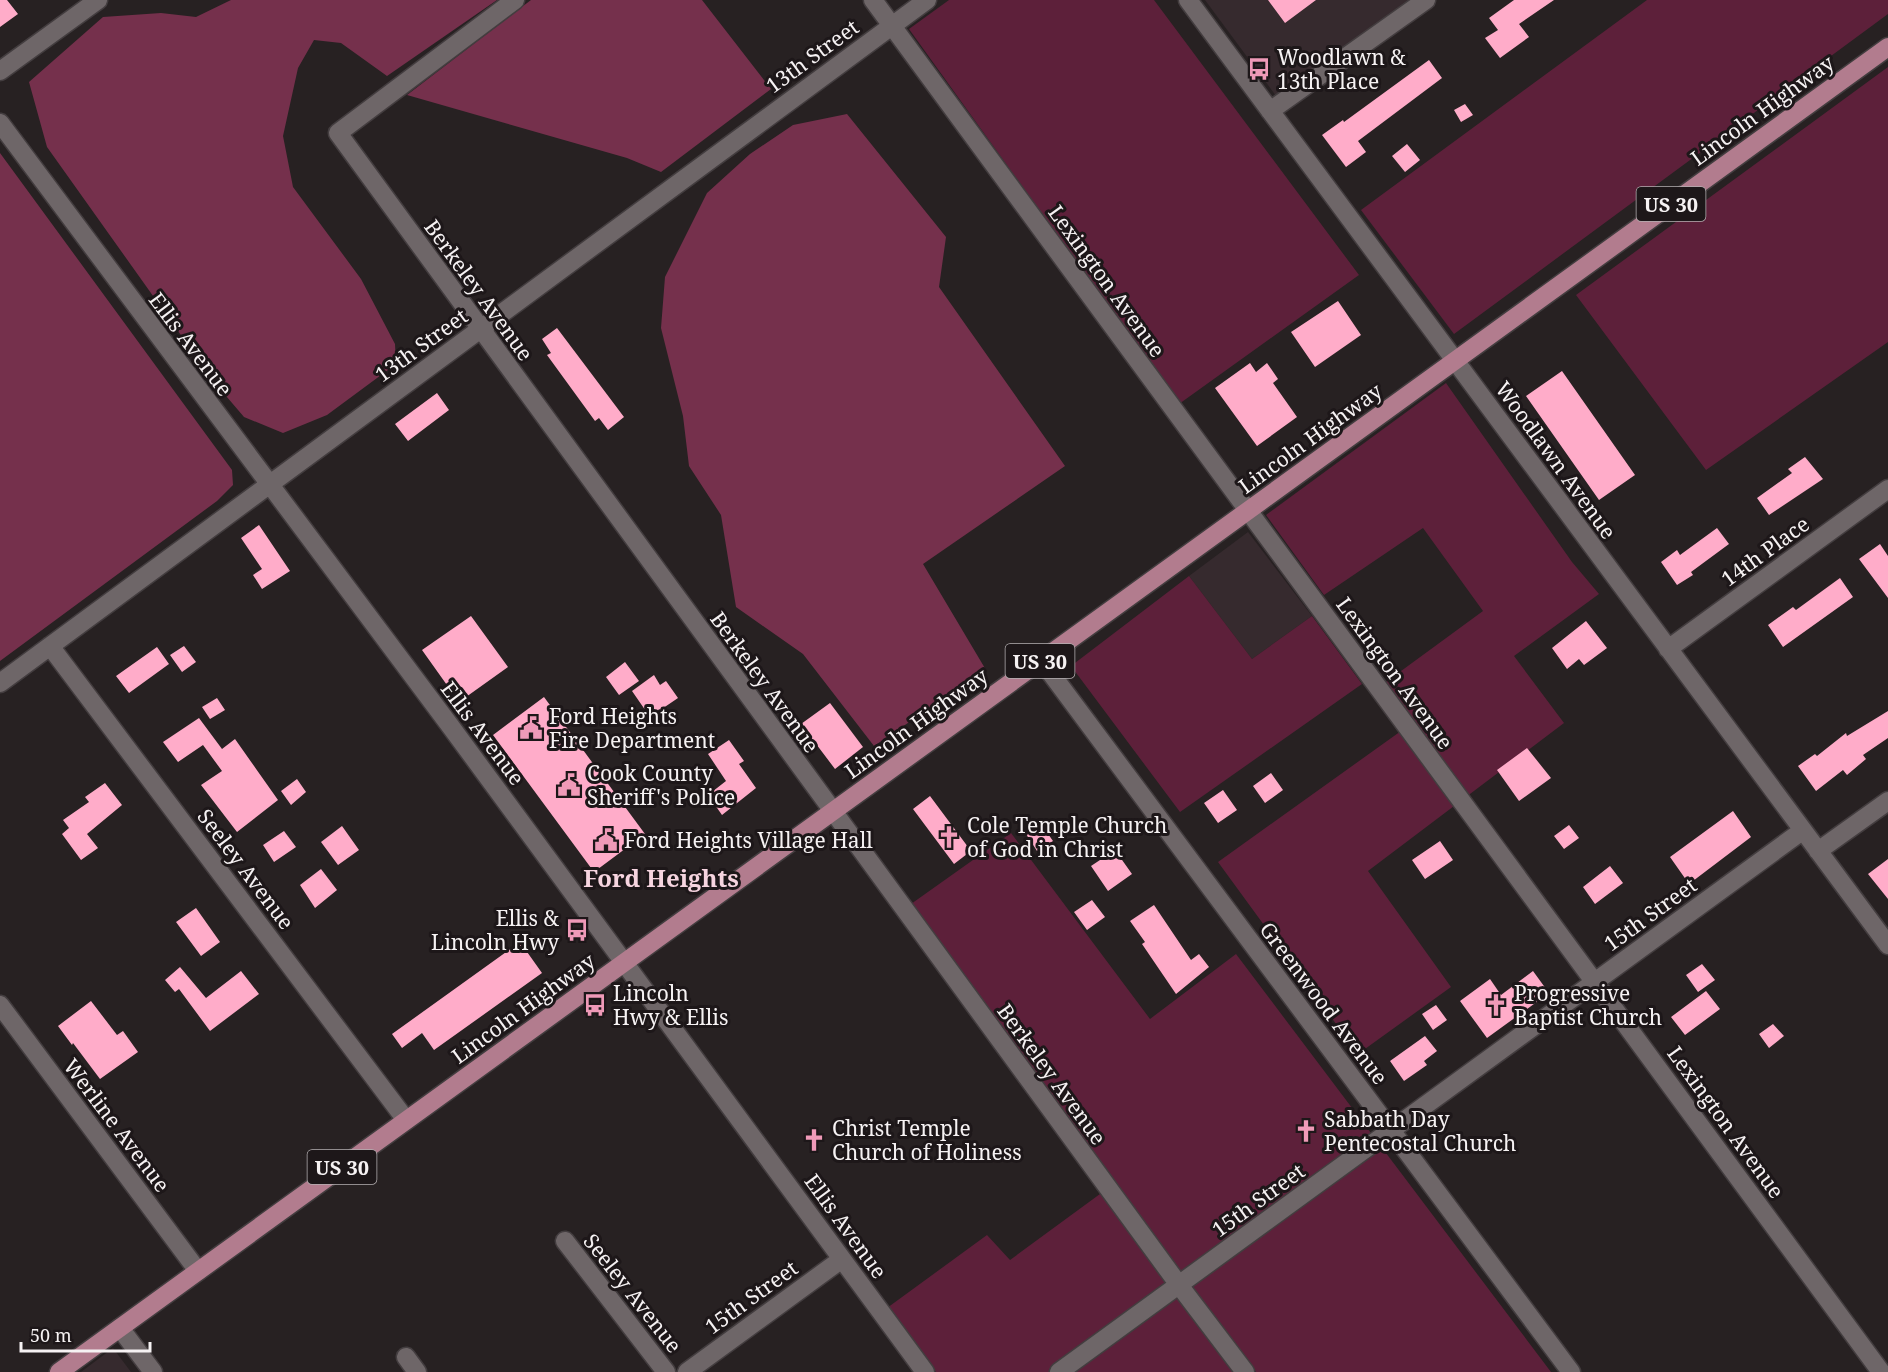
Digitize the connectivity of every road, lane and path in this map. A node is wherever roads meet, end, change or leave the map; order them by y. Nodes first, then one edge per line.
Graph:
1 (98, 0) edge
2 (515, 0) edge
3 (873, 0) edge
4 (927, 0) edge
5 (1188, 0) edge
6 (1426, 0) edge
7 (892, 26) junction
8 (1888, 47) edge
9 (0, 71) edge
10 (1270, 111) junction
11 (0, 123) edge
12 (479, 330) junction
13 (1455, 360) junction
14 (268, 485) junction
15 (1888, 489) edge
16 (1248, 510) junction
17 (50, 646) junction
18 (1668, 649) junction
19 (1041, 660) junction
20 (0, 683) edge
21 (1888, 801) edge
22 (832, 811) junction
23 (1802, 831) junction
24 (1818, 851) junction
25 (1888, 945) edge
26 (624, 962) junction
27 (1595, 982) junction
28 (0, 1005) edge
29 (406, 1120) junction
30 (1391, 1131) junction
31 (565, 1241) dead end
32 (842, 1259) junction
33 (198, 1271) junction
34 (1179, 1286) junction
35 (120, 1328) junction
36 (406, 1357) dead end
37 (1881, 1369) edge
38 (59, 1372) edge
39 (153, 1372) edge
40 (417, 1372) edge
41 (666, 1372) edge
42 (687, 1372) edge
43 (925, 1372) edge
44 (1059, 1372) edge
45 (1245, 1372) edge
46 (1571, 1372) edge

1 - 9 street
2 - 12 street, Berkeley Avenue
3 - 7 street, Lexington Avenue
4 - 7 street, 13th Street
5 - 10 street, Woodlawn Avenue
6 - 10 street
7 - 12 street, 13th Street
7 - 16 street, Lexington Avenue
8 - 13 main road, Lincoln Highway / US 30
10 - 13 street, Woodlawn Avenue
11 - 14 street, Ellis Avenue
12 - 14 street, 13th Street
12 - 22 street, Berkeley Avenue
13 - 16 main road, Lincoln Highway / US 30
13 - 18 street, Woodlawn Avenue
14 - 17 street, 13th Street
14 - 26 street, Ellis Avenue
15 - 18 street, 14th Place
16 - 19 main road, Lincoln Highway / US 30
16 - 27 street, Lexington Avenue
17 - 20 street, 13th Street
17 - 29 street, Seeley Avenue
18 - 23 street, Woodlawn Avenue
19 - 22 main road, Lincoln Highway / US 30
19 - 30 street, Greenwood Avenue
21 - 24 street
22 - 26 main road, Lincoln Highway / US 30
22 - 34 street, Berkeley Avenue
23 - 24 street, Woodlawn Avenue
23 - 27 street, 15th Street
24 - 25 street, Woodlawn Avenue
26 - 29 main road, Lincoln Highway / US 30
26 - 32 street, Ellis Avenue
27 - 30 street, 15th Street
27 - 37 street, Lexington Avenue
28 - 33 street, Werline Avenue
29 - 33 main road, Lincoln Highway / US 30
30 - 34 street, 15th Street
30 - 46 street, Greenwood Avenue
31 - 41 street, Seeley Avenue
32 - 42 street, 15th Street
32 - 43 street, Ellis Avenue
33 - 35 main road, Lincoln Highway / US 30
34 - 44 street, 15th Street
34 - 45 street, Berkeley Avenue
35 - 38 main road, Lincoln Highway / US 30
35 - 39 street
36 - 40 street

